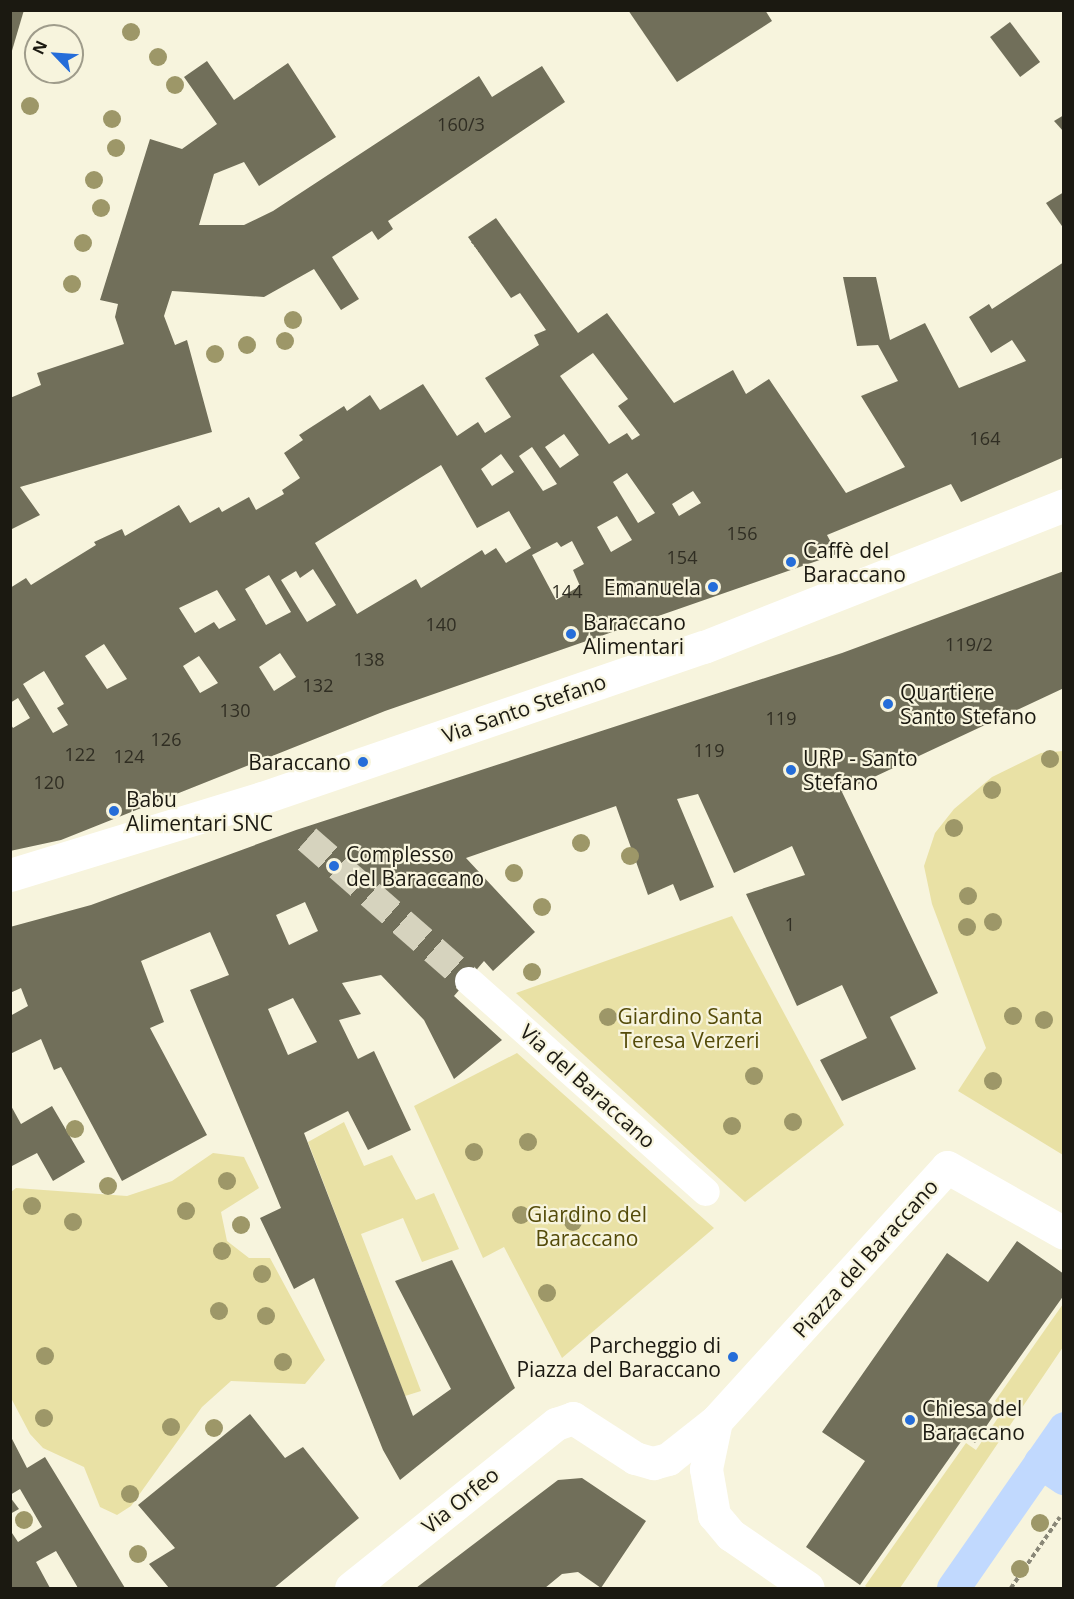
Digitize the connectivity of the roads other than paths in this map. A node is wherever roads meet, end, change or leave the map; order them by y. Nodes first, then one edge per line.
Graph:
1 (1064, 505) edge
2 (10, 875) edge
3 (469, 981) tunnel mouth
4 (706, 1192) dead end
5 (1064, 1233) edge
6 (573, 1418) joint
7 (716, 1421) junction
8 (1064, 1428) edge
9 (1052, 1470) edge
10 (351, 1588) edge
11 (808, 1588) edge
12 (953, 1588) edge

1 - 2 street, Via Santo Stefano
3 - 4 street, Via del Baraccano
5 - 7 street, Piazza del Baraccano
6 - 7 street, Piazza del Baraccano
6 - 10 street, Via Orfeo
7 - 11 street
8 - 9 main road
9 - 12 main road

